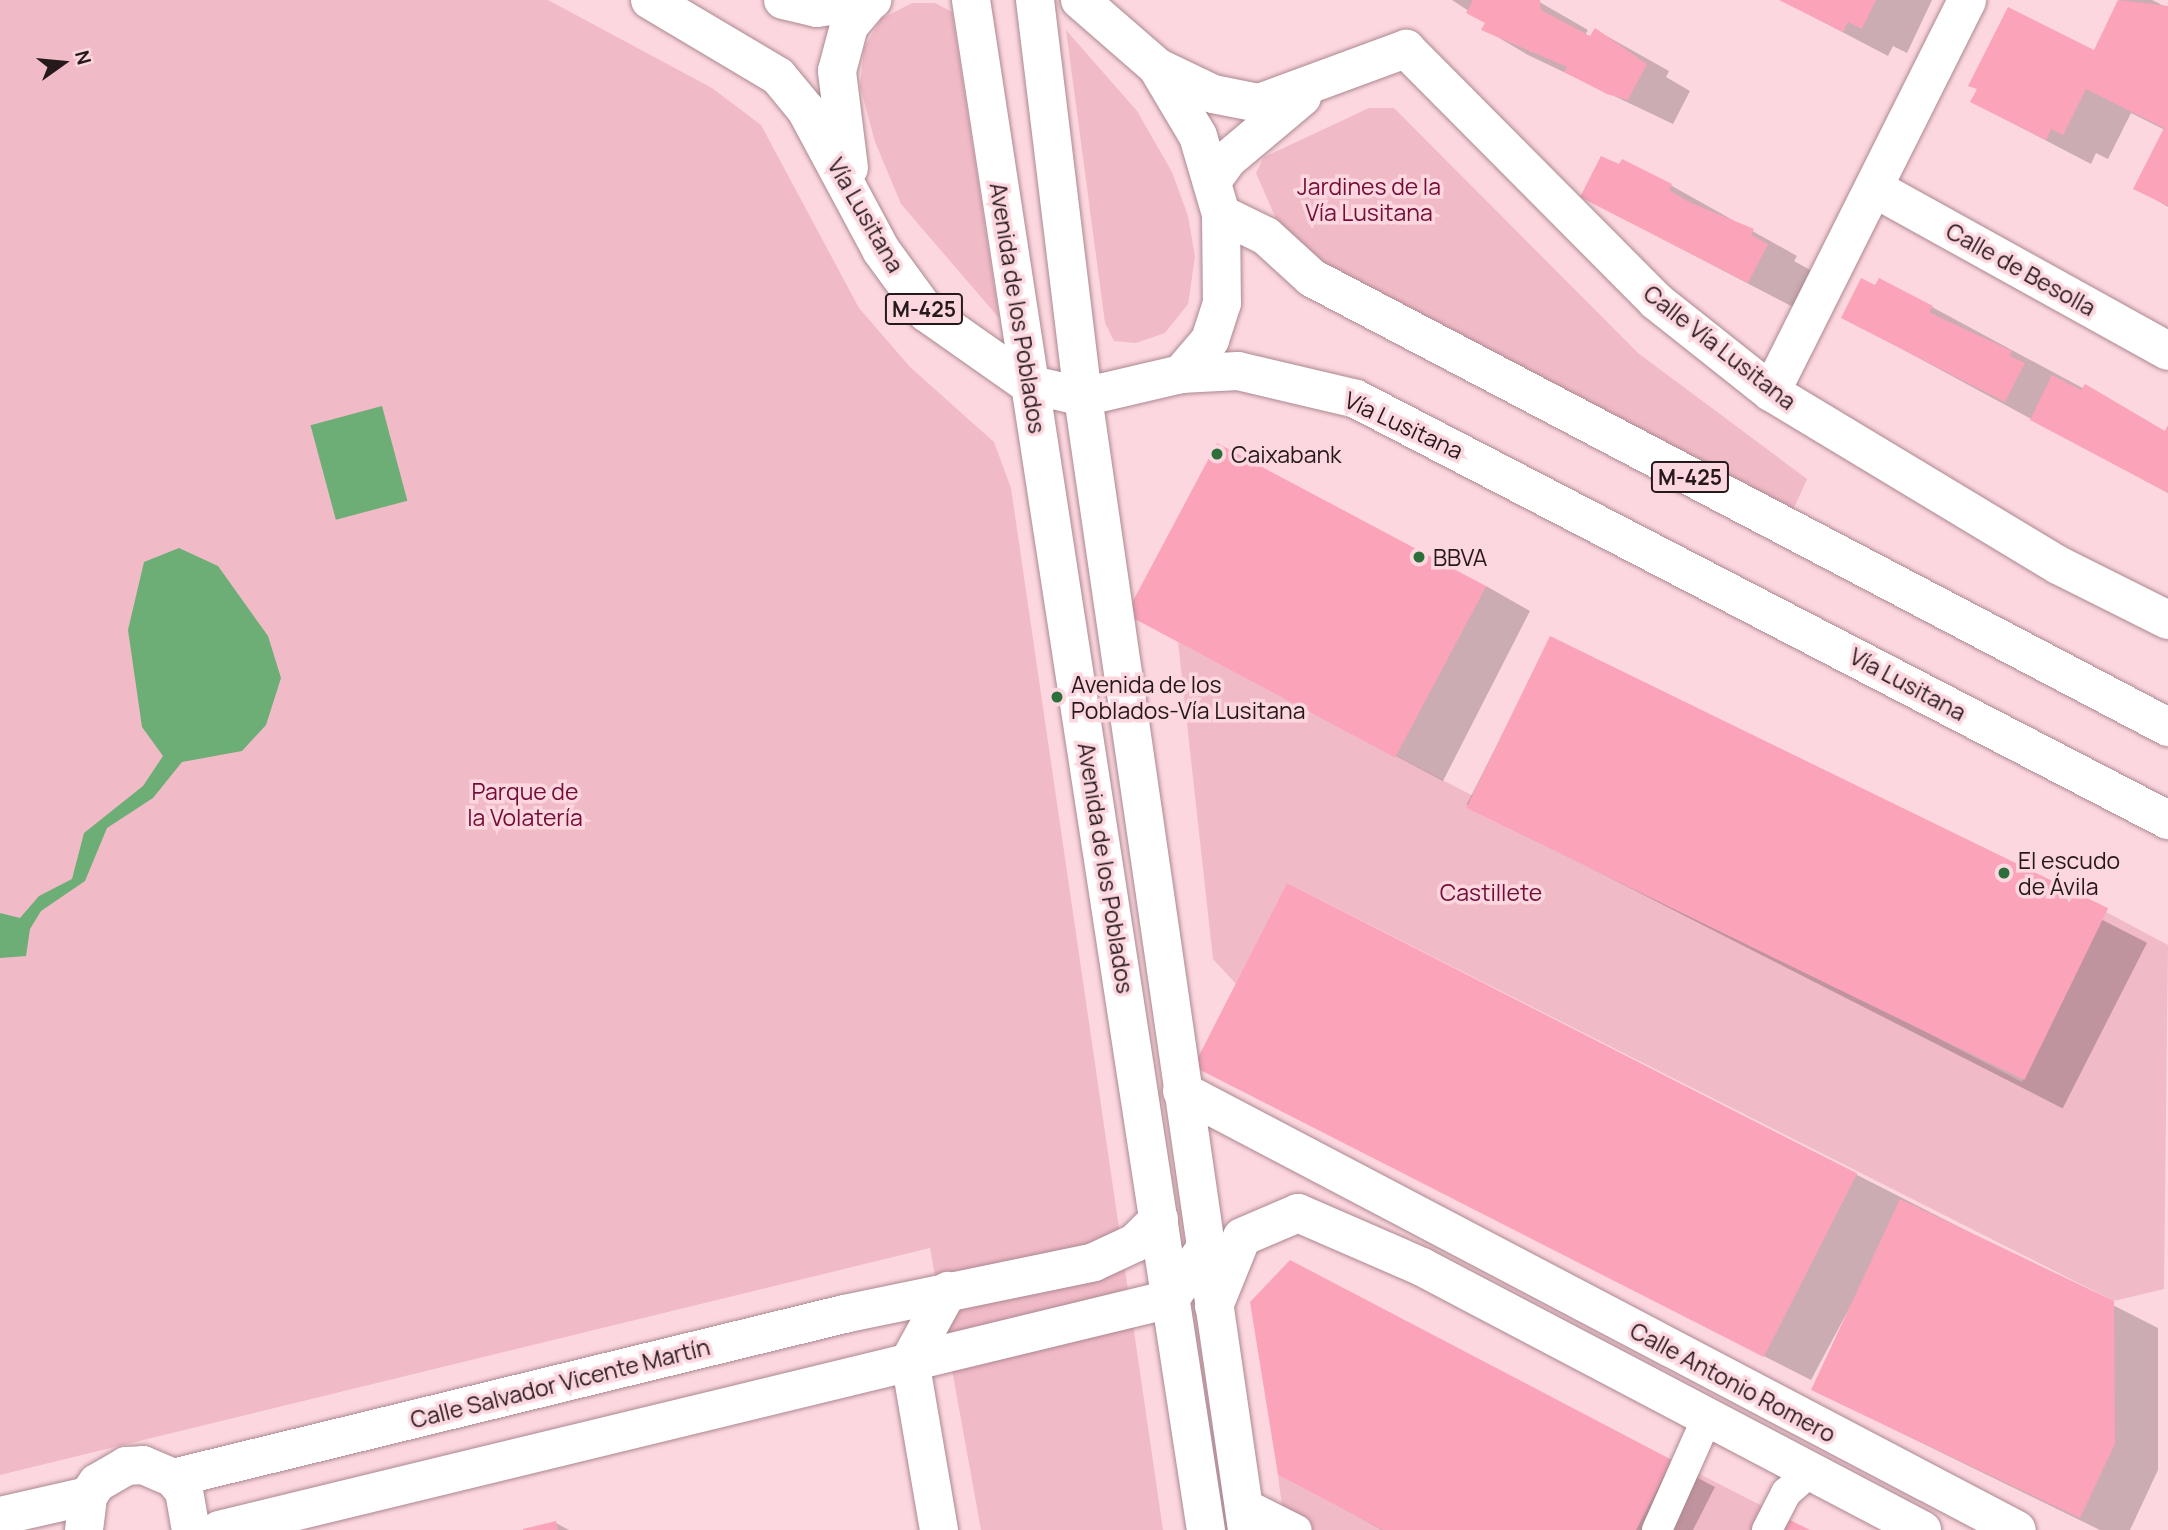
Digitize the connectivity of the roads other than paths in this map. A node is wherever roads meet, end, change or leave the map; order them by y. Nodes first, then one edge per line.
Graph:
1 (650, 0) edge
2 (783, 0) edge
3 (971, 0) edge
4 (1035, 0) edge
5 (1080, 0) edge
6 (1967, 0) edge
7 (871, 1) edge
8 (1157, 67) junction
9 (1321, 83) junction
10 (1874, 188) junction
11 (1217, 198) junction
12 (856, 201) junction
13 (2168, 351) edge
14 (1181, 374) junction
15 (1028, 384) junction
16 (1771, 392) junction
17 (1083, 397) junction
18 (2168, 620) edge
19 (2168, 727) edge
20 (2168, 820) edge
21 (1182, 1091) junction
22 (1321, 1165) junction
23 (1298, 1213) junction
24 (1159, 1219) junction
25 (1206, 1249) junction
26 (948, 1291) junction
27 (1170, 1299) junction
28 (1214, 1306) junction
29 (910, 1360) junction
30 (1707, 1418) junction
31 (1809, 1472) junction
32 (173, 1478) junction
33 (86, 1513) edge
34 (0, 1516) edge
35 (1245, 1516) edge
36 (191, 1530) edge
37 (219, 1530) edge
38 (939, 1530) edge
39 (1206, 1530) edge
40 (1297, 1530) edge
41 (1657, 1530) edge
42 (1768, 1530) edge
43 (1922, 1530) edge
44 (2017, 1530) edge

1 - 12 main road, Vía Lusitana
2 - 7 main road, M-425
3 - 15 main road, Avenida de los Poblados
4 - 17 main road, Avenida de los Poblados
5 - 8 main road
6 - 10 main road
7 - 12 main road, M-425
8 - 9 main road, Calle Vía Lusitana
8 - 11 main road
9 - 11 main road, Calle Vía Lusitana
9 - 16 main road, Calle Vía Lusitana
10 - 13 main road, Calle de Besolla
10 - 16 main road
11 - 14 main road
11 - 19 main road, M-425
12 - 15 main road, Vía Lusitana / M-425
14 - 17 main road, Vía Lusitana / M-425
14 - 20 main road, Vía Lusitana / M-425
15 - 17 main road, Vía Lusitana / M-425
15 - 24 main road, Avenida de los Poblados
16 - 18 main road, Calle Vía Lusitana
17 - 21 main road, Avenida de los Poblados
21 - 22 main road, Calle Antonio Romero
21 - 25 main road, Avenida de los Poblados
22 - 23 main road
22 - 44 main road, Calle Antonio Romero
23 - 28 main road
23 - 30 main road, Calle Antonio Romero
24 - 26 main road, Calle Salvador Vicente Martín
24 - 27 main road, Avenida de los Poblados
25 - 27 main road
25 - 28 main road, Avenida de los Poblados
26 - 29 main road
26 - 32 main road, Calle Salvador Vicente Martín
27 - 29 main road
27 - 39 main road, Avenida de los Poblados
28 - 35 main road, Avenida de los Poblados
29 - 37 main road
29 - 38 main road
30 - 31 main road, Calle Antonio Romero
30 - 41 street
31 - 42 street
31 - 43 main road, Calle Antonio Romero
32 - 33 main road
32 - 36 main road
33 - 34 main road
35 - 40 street

